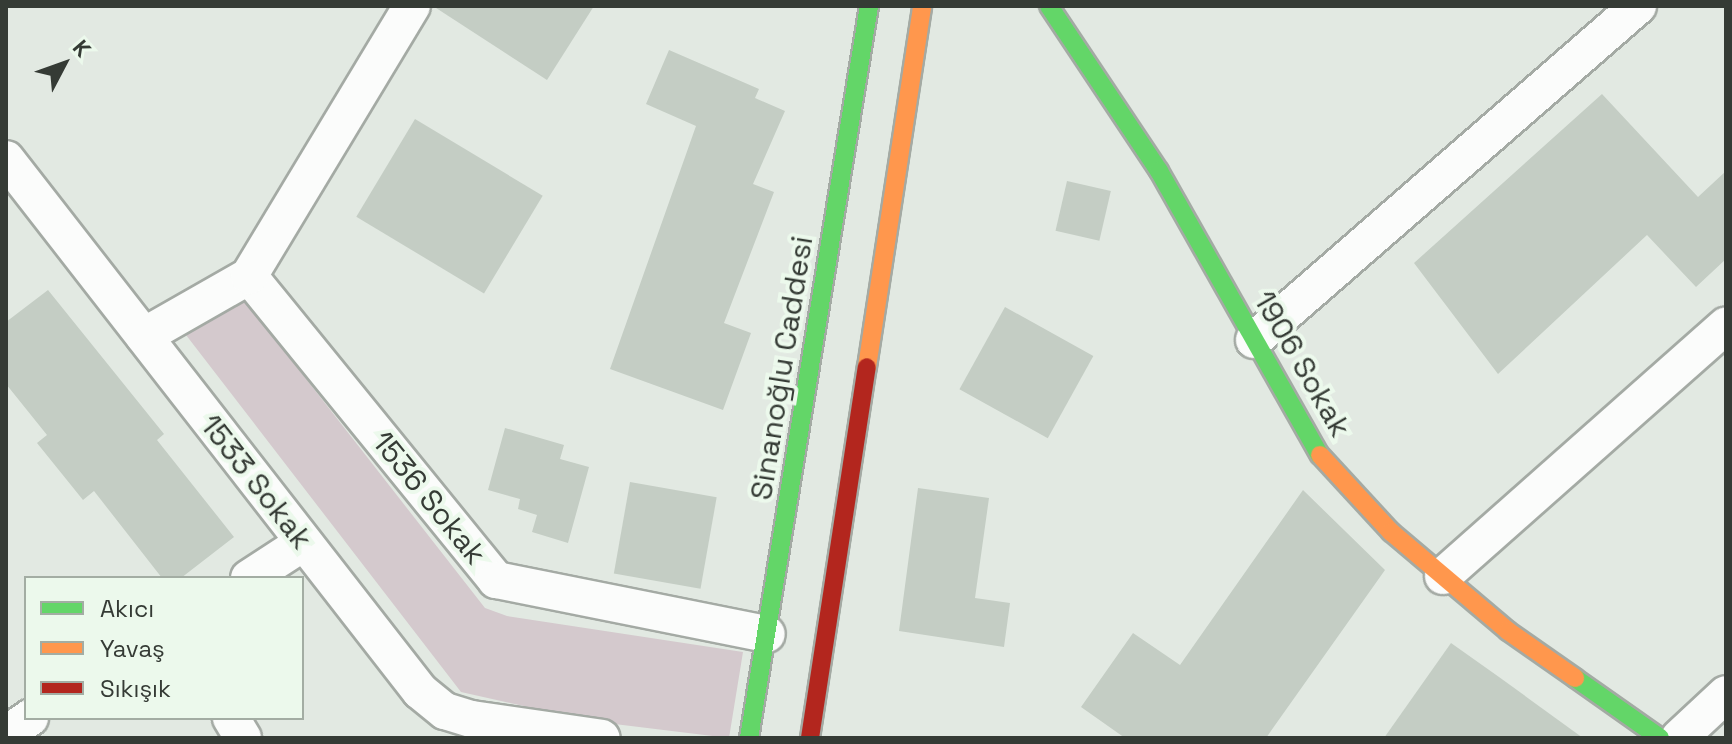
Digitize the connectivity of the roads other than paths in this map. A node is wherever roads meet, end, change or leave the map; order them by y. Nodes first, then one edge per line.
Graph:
1 (412, 6) edge
2 (869, 6) edge
3 (922, 6) edge
4 (1049, 6) edge
5 (1638, 6) edge
6 (6, 159) edge
7 (249, 276) junction
8 (1726, 326) edge
9 (144, 336) junction
10 (1254, 340) junction
11 (303, 543) junction
12 (252, 576) edge
13 (1443, 576) junction
14 (767, 634) junction
15 (1726, 694) edge
16 (27, 720) edge
17 (232, 720) edge
18 (6, 734) edge
19 (243, 738) edge
20 (602, 738) edge
21 (749, 738) edge
22 (810, 738) edge
23 (1660, 738) edge
24 (1679, 738) edge

1 - 7 street
2 - 14 main road, Si̇nanoğlu Caddesi
3 - 22 main road
4 - 10 main road, 1906 Sokak
5 - 10 street
6 - 9 street, 1533 Sokak
7 - 9 street
7 - 14 street, 1536 Sokak
8 - 13 street
9 - 11 street, 1533 Sokak
10 - 13 main road, 1906 Sokak
11 - 12 street
11 - 20 street, 1533 Sokak
13 - 23 main road, 1906 Sokak
14 - 21 main road, Si̇nanoğlu Caddesi
15 - 24 street
16 - 18 street
17 - 19 street

